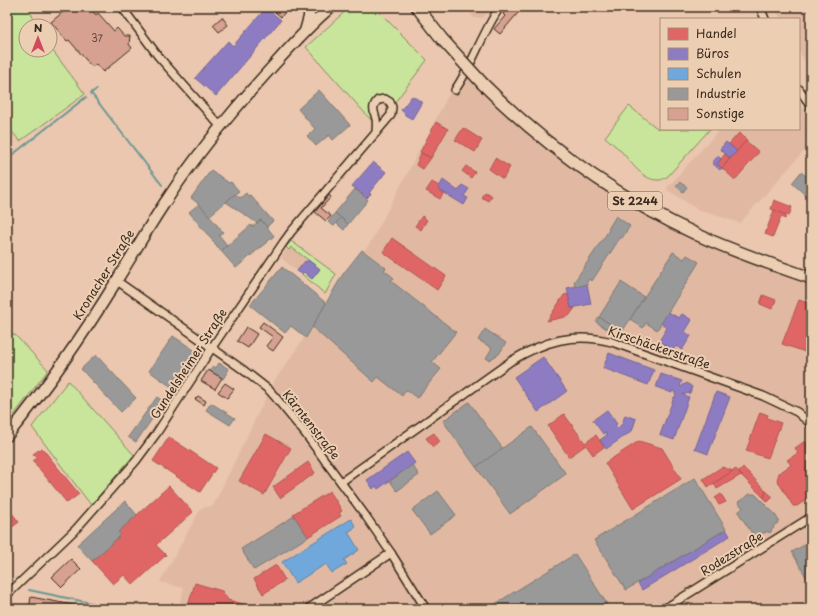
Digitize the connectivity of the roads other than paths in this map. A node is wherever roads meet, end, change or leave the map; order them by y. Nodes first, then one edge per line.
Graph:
1 (129, 7) edge
2 (309, 7) edge
3 (417, 7) edge
4 (425, 7) edge
5 (500, 7) edge
6 (760, 7) edge
7 (326, 9) edge
8 (765, 18) edge
9 (305, 31) junction
10 (444, 37) junction
11 (484, 81) junction
12 (455, 90) dead end
13 (800, 90) edge
14 (811, 106) edge
15 (220, 126) junction
16 (376, 133) dead end
17 (811, 271) edge
18 (811, 278) edge
19 (117, 281) junction
20 (212, 348) junction
21 (811, 424) edge
22 (7, 436) edge
23 (341, 482) junction
24 (811, 517) edge
25 (391, 553) junction
26 (7, 595) edge
27 (308, 609) edge
28 (426, 609) edge
29 (664, 609) edge

1 - 15 street
2 - 9 street
3 - 10 main road, St 2244
4 - 10 main road, St 2244
5 - 12 street
6 - 8 street
7 - 9 street, Kronacher Straße
9 - 15 street, Kronacher Straße
10 - 11 main road, St 2244
11 - 17 main road, St 2244
11 - 18 main road, St 2244
13 - 14 street
15 - 19 street, Kronacher Straße
16 - 20 street, Gundelsheimer Straße
19 - 20 street, Kärntenstraße
19 - 22 street, Kronacher Straße
20 - 23 street, Kärntenstraße
20 - 26 street, Gundelsheimer Straße
21 - 23 street, Kirschäckerstraße
23 - 25 street, Kärntenstraße
24 - 29 street, Rodezstraße
25 - 27 street
25 - 28 street, Kärntenstraße

